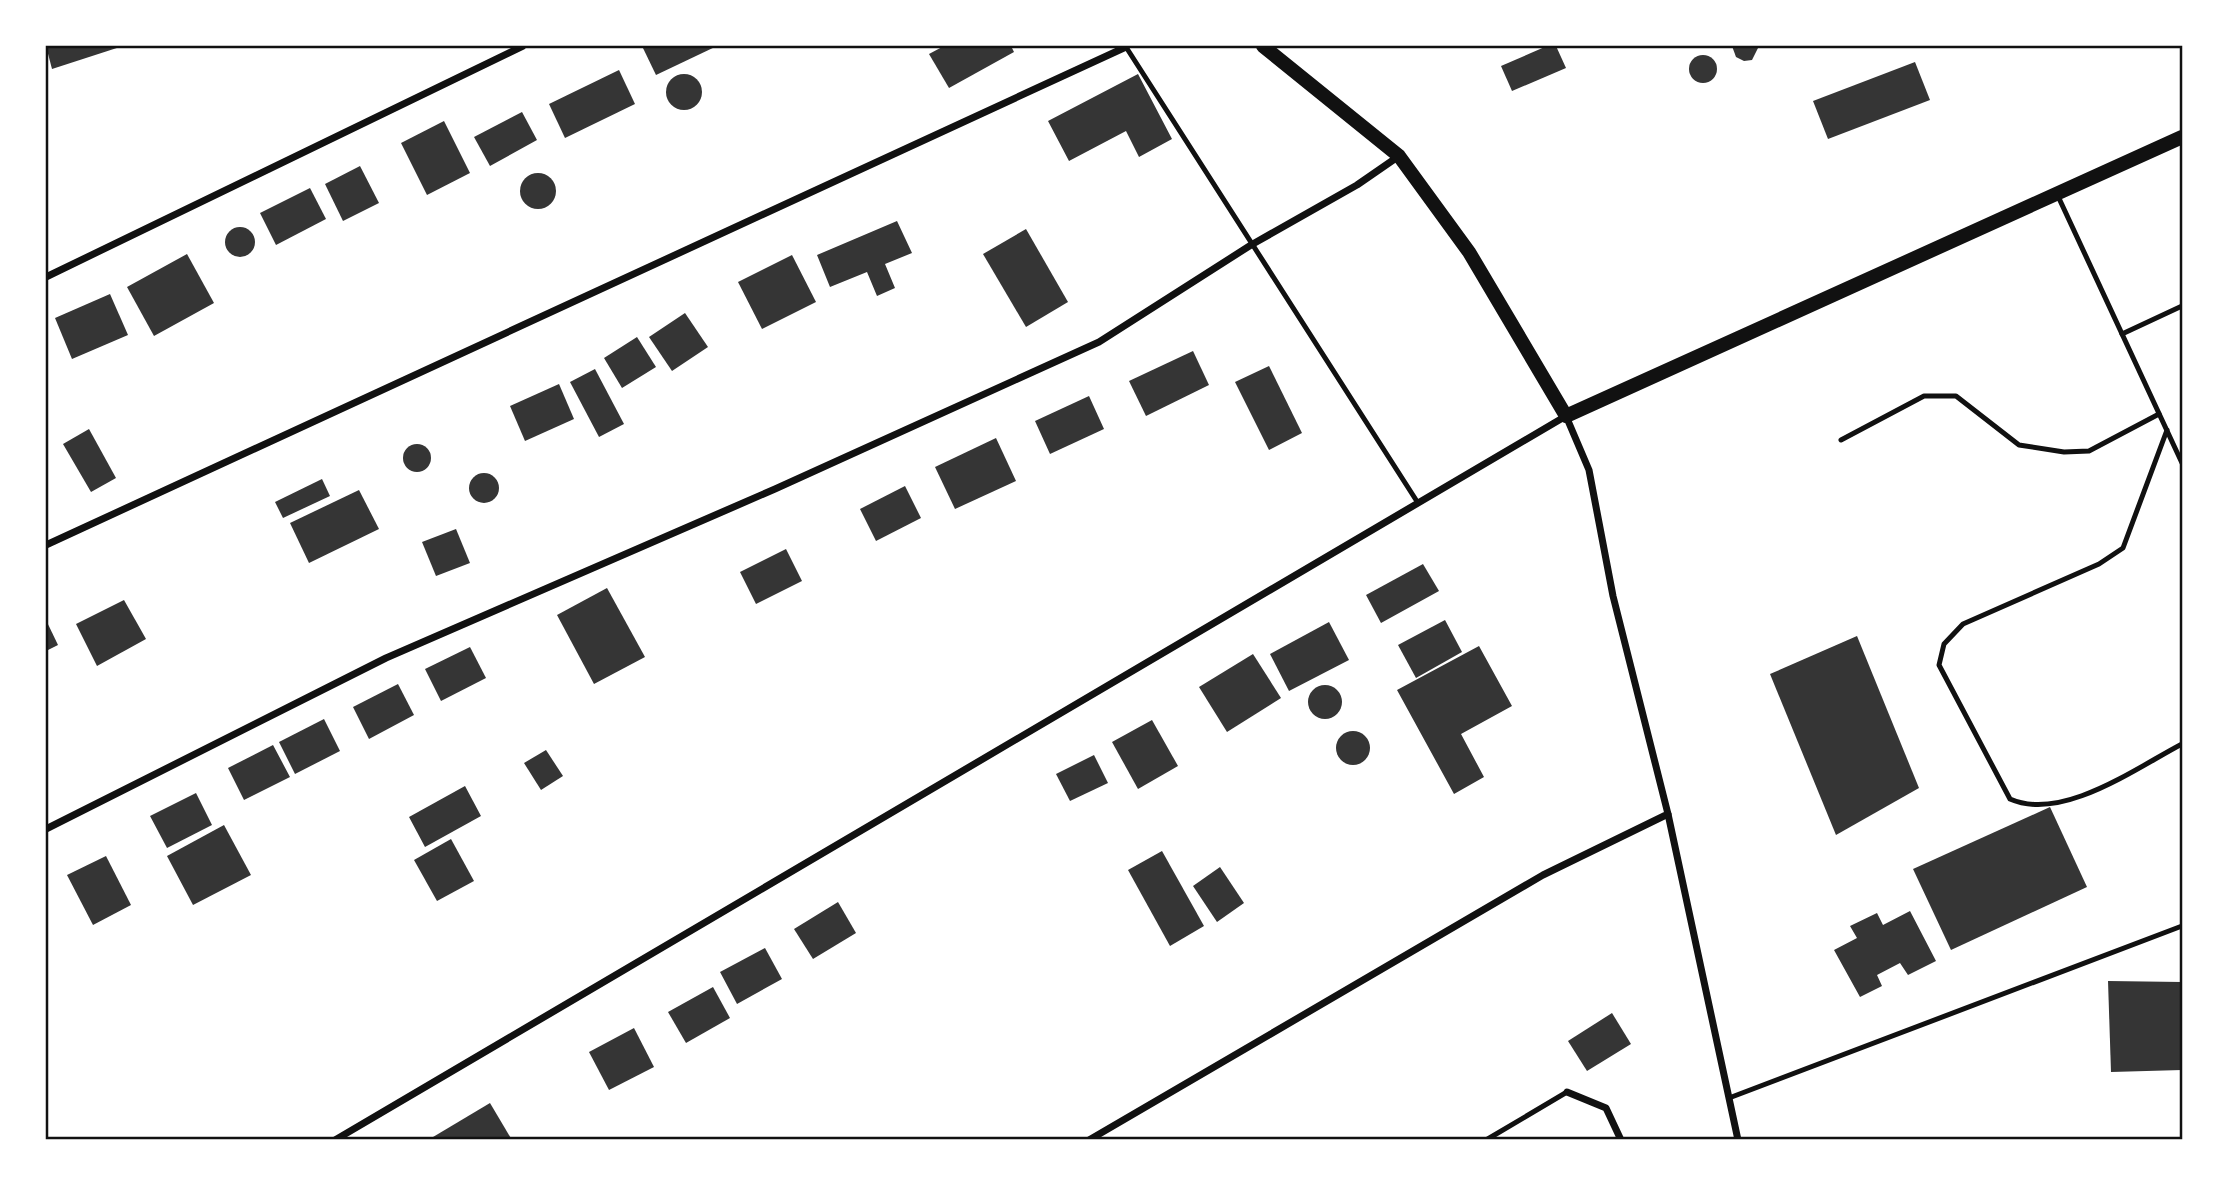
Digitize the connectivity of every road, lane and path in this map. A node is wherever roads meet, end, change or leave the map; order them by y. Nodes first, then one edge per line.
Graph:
1 (523, 46) edge
2 (1263, 46) edge
3 (1126, 47) edge
4 (2182, 137) edge
5 (1399, 156) junction
6 (2056, 194) junction
7 (1251, 245) junction
8 (46, 277) edge
9 (2182, 306) edge
10 (2122, 334) junction
11 (2159, 414) junction
12 (1566, 416) junction
13 (2167, 430) junction
14 (1841, 440) dead end
15 (2182, 463) edge
16 (1418, 503) junction
17 (46, 545) edge
18 (2182, 744) edge
19 (1668, 814) junction
20 (46, 829) edge
21 (2182, 926) edge
22 (1567, 1092) joint
23 (1729, 1098) junction
24 (335, 1139) edge
25 (1089, 1139) edge
26 (1486, 1139) edge
27 (1622, 1139) edge
28 (1738, 1139) edge

1 - 8 street
2 - 5 main road
3 - 7 lane
3 - 17 street
4 - 6 main road
5 - 7 street
5 - 12 main road
6 - 10 lane
6 - 12 main road
7 - 16 lane
7 - 20 street
9 - 10 lane
10 - 11 lane
11 - 13 lane
11 - 14 lane
12 - 16 street
12 - 19 street
13 - 15 lane
13 - 18 lane
16 - 24 street
19 - 23 street
19 - 25 street
21 - 23 lane
22 - 26 lane
22 - 27 street
23 - 28 street

